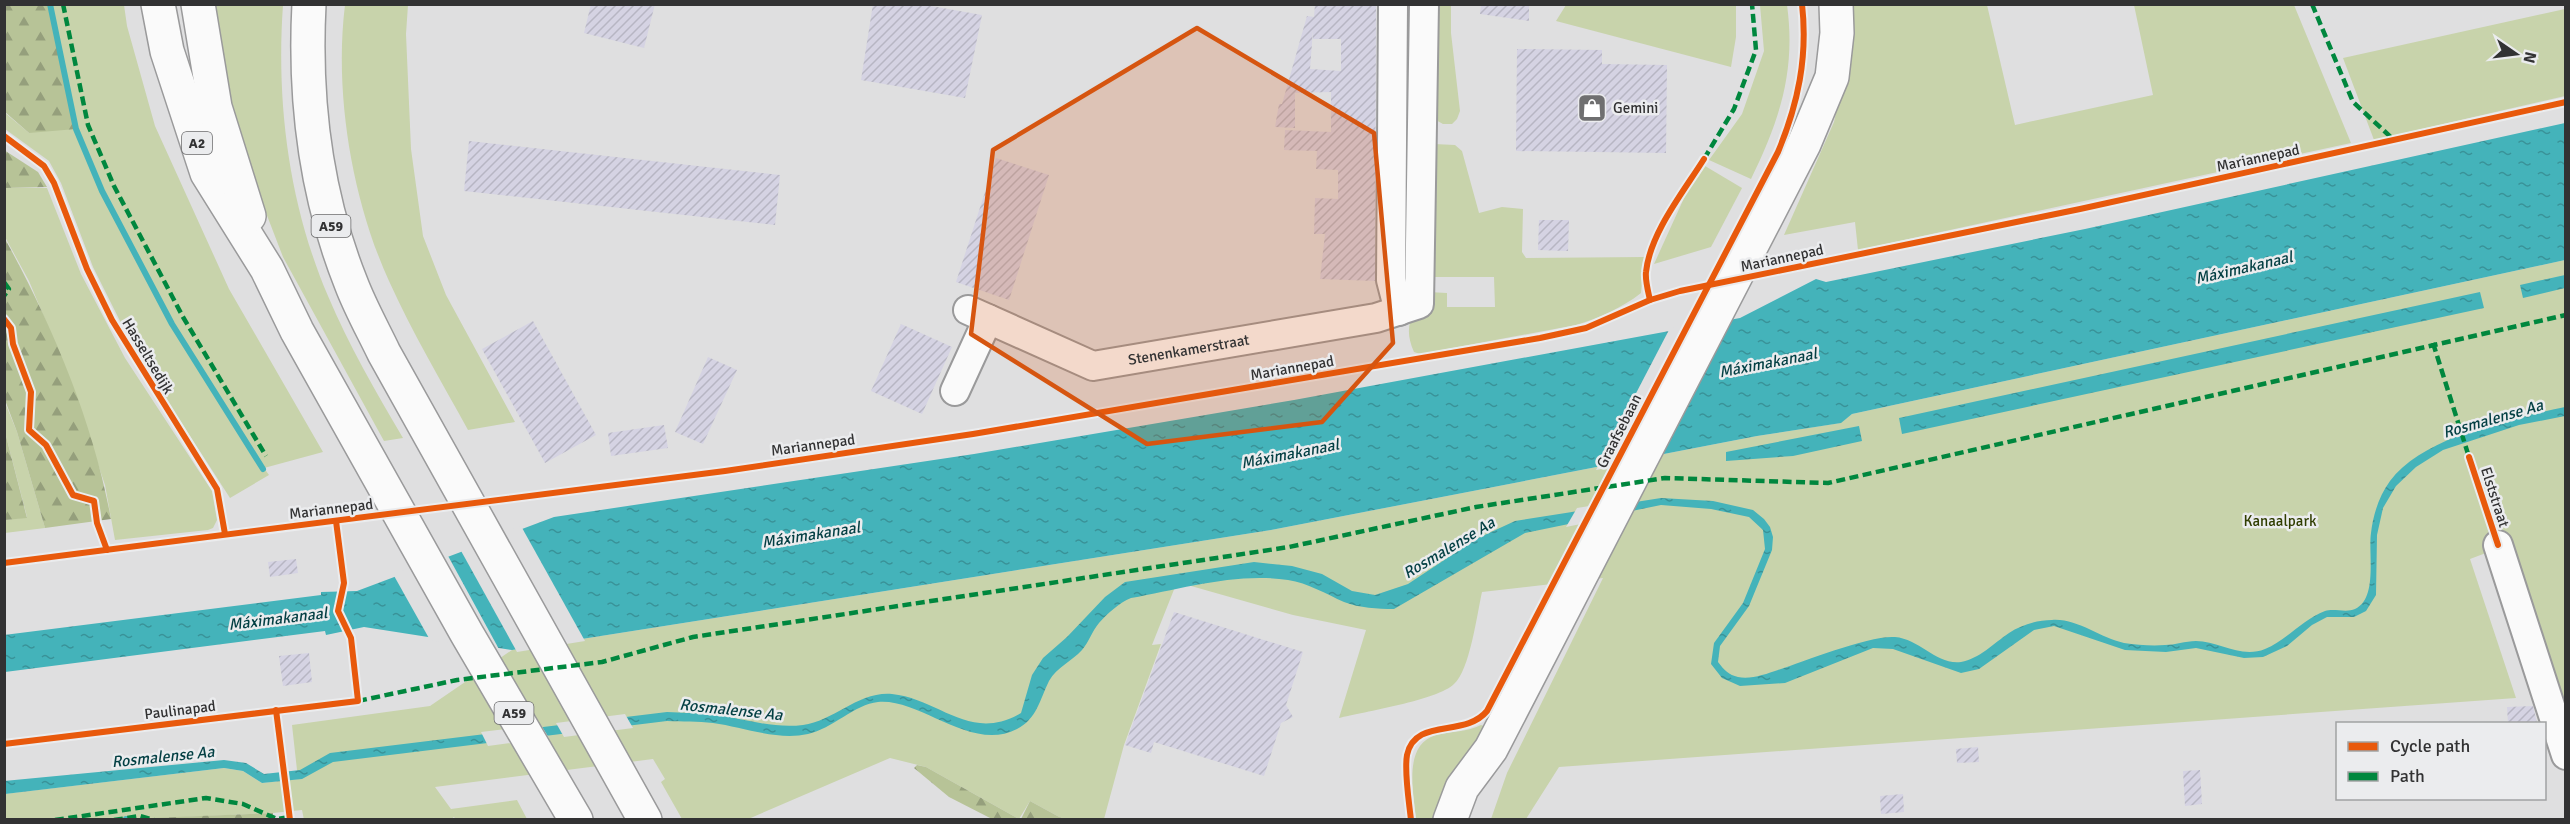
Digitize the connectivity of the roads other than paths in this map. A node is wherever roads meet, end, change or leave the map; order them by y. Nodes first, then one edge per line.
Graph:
1 (158, 4) edge
2 (198, 4) edge
3 (309, 4) edge
4 (1393, 4) edge
5 (1424, 4) edge
6 (1821, 4) edge
7 (1836, 4) edge
8 (1814, 118) junction
9 (267, 269) junction
10 (1399, 311) junction
11 (955, 391) dead end
12 (2498, 545) dead end
13 (1491, 749) junction
14 (2565, 754) edge
15 (568, 806) edge
16 (645, 819) edge
17 (1450, 819) edge
18 (1471, 819) edge

1 - 9 main road, A2
2 - 9 main road, A59
3 - 16 main road, A59
4 - 10 street
5 - 10 street
6 - 8 main road
7 - 8 main road
8 - 13 main road
9 - 15 main road, A59
10 - 11 street, Stenenkamerstraat
12 - 14 street, Elststraat
13 - 17 main road
13 - 18 main road

